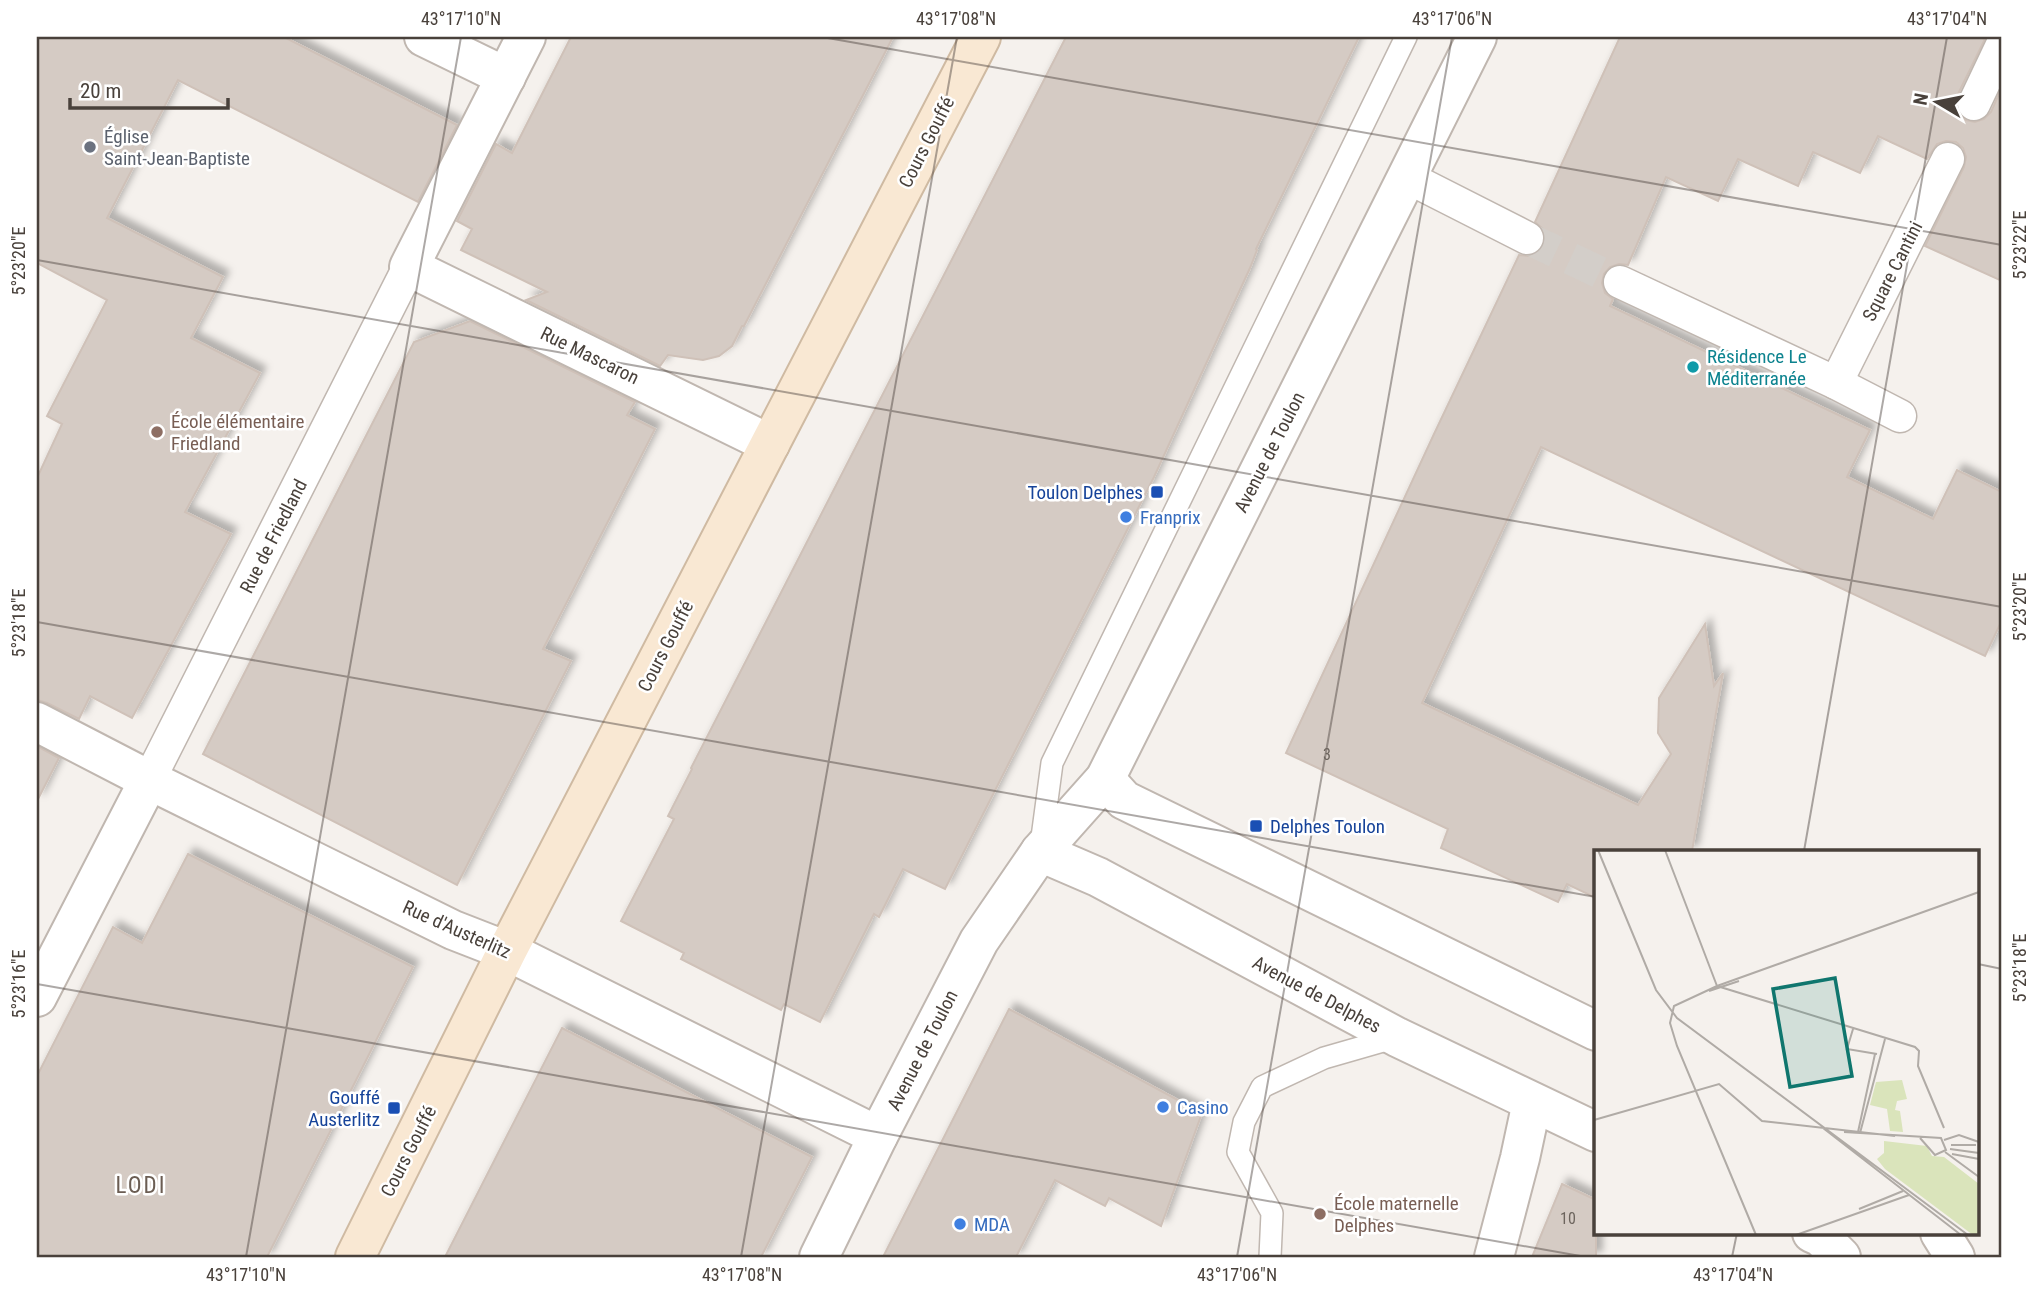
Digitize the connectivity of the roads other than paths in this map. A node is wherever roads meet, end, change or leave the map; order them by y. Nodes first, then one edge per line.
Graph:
1 (424, 37) edge
2 (526, 37) edge
3 (981, 37) edge
4 (1406, 37) edge
5 (1477, 37) edge
6 (2002, 45) edge
7 (506, 77) junction
8 (1974, 104) dead end
9 (1948, 159) dead end
10 (1407, 177) junction
11 (1527, 238) tunnel mouth
12 (409, 267) junction
13 (1620, 282) tunnel mouth
14 (1836, 383) junction
15 (1900, 416) dead end
16 (770, 444) junction
17 (37, 722) edge
18 (1105, 779) junction
19 (149, 780) junction
20 (1040, 852) junction
21 (507, 951) junction
22 (37, 997) edge
23 (1594, 1030) edge
24 (1397, 1037) junction
25 (1532, 1102) junction
26 (1594, 1131) edge
27 (878, 1136) junction
28 (1814, 1234) edge
29 (1941, 1234) edge
30 (355, 1257) edge
31 (819, 1257) edge
32 (1270, 1257) edge
33 (1494, 1257) edge
34 (1841, 1257) edge
35 (1955, 1257) edge

1 - 7 street
2 - 7 street, Rue de Friedland
3 - 16 main road, Cours Gouffé
4 - 20 lane, Avenue de Toulon
5 - 10 street, Avenue de Toulon
6 - 8 street
7 - 12 street, Rue de Friedland
9 - 14 street, Square Cantini
10 - 11 street
10 - 18 street, Avenue de Toulon
12 - 16 street, Rue Mascaron
12 - 19 street, Rue de Friedland
13 - 14 street
14 - 15 street
16 - 21 main road, Cours Gouffé
17 - 19 street, Rue d'Austerlitz
18 - 20 street, Avenue de Toulon
18 - 23 street
19 - 21 street, Rue d'Austerlitz
19 - 22 street, Rue de Friedland
20 - 24 street, Avenue de Delphes
20 - 27 street, Avenue de Toulon
21 - 27 street, Rue d'Austerlitz
21 - 30 main road, Cours Gouffé
24 - 25 street, Avenue de Delphes
24 - 32 lane
25 - 26 street, Avenue de Delphes
25 - 33 street
27 - 31 street, Avenue de Toulon
28 - 34 street
29 - 35 street

